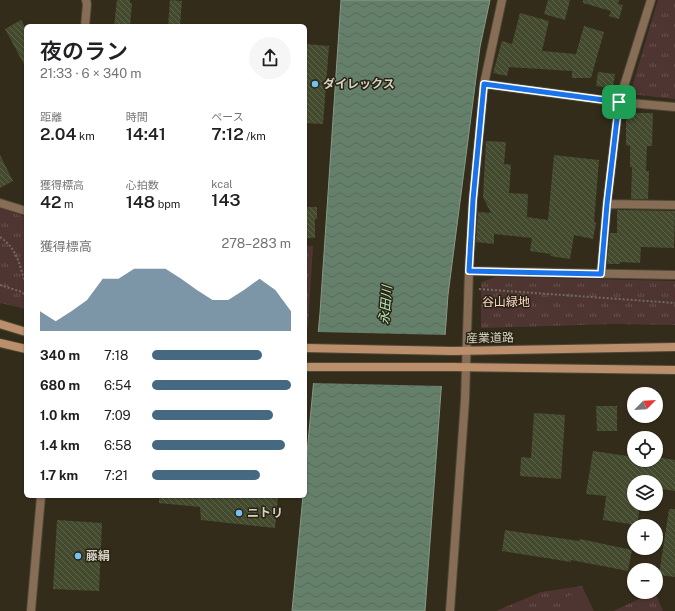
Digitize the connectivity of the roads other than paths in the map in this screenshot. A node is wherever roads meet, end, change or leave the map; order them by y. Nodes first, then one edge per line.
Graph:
1 (86, 0) edge
2 (502, 0) edge
3 (651, 0) edge
4 (85, 24) edge
5 (484, 84) junction
6 (619, 102) junction
7 (675, 107) edge
8 (0, 203) edge
9 (607, 204) junction
10 (675, 205) edge
11 (24, 210) edge
12 (469, 271) junction
13 (601, 274) junction
14 (675, 275) edge
15 (0, 324) edge
16 (24, 331) edge
17 (0, 343) edge
18 (675, 347) edge
19 (308, 348) edge
20 (24, 349) edge
21 (467, 350) junction
22 (307, 367) edge
23 (466, 367) junction
24 (675, 370) edge
25 (41, 498) edge
26 (31, 611) edge
27 (450, 611) edge

1 - 4 street
2 - 5 street
3 - 6 street
5 - 6 street
5 - 12 street
6 - 7 street
6 - 9 street
8 - 11 street
9 - 10 street
9 - 13 street
12 - 13 street
12 - 21 street
13 - 14 street
15 - 16 main road
17 - 20 main road
18 - 21 main road, 産業道路
19 - 21 main road, 産業道路
21 - 23 street
22 - 23 main road
23 - 24 main road
23 - 27 street
25 - 26 street

